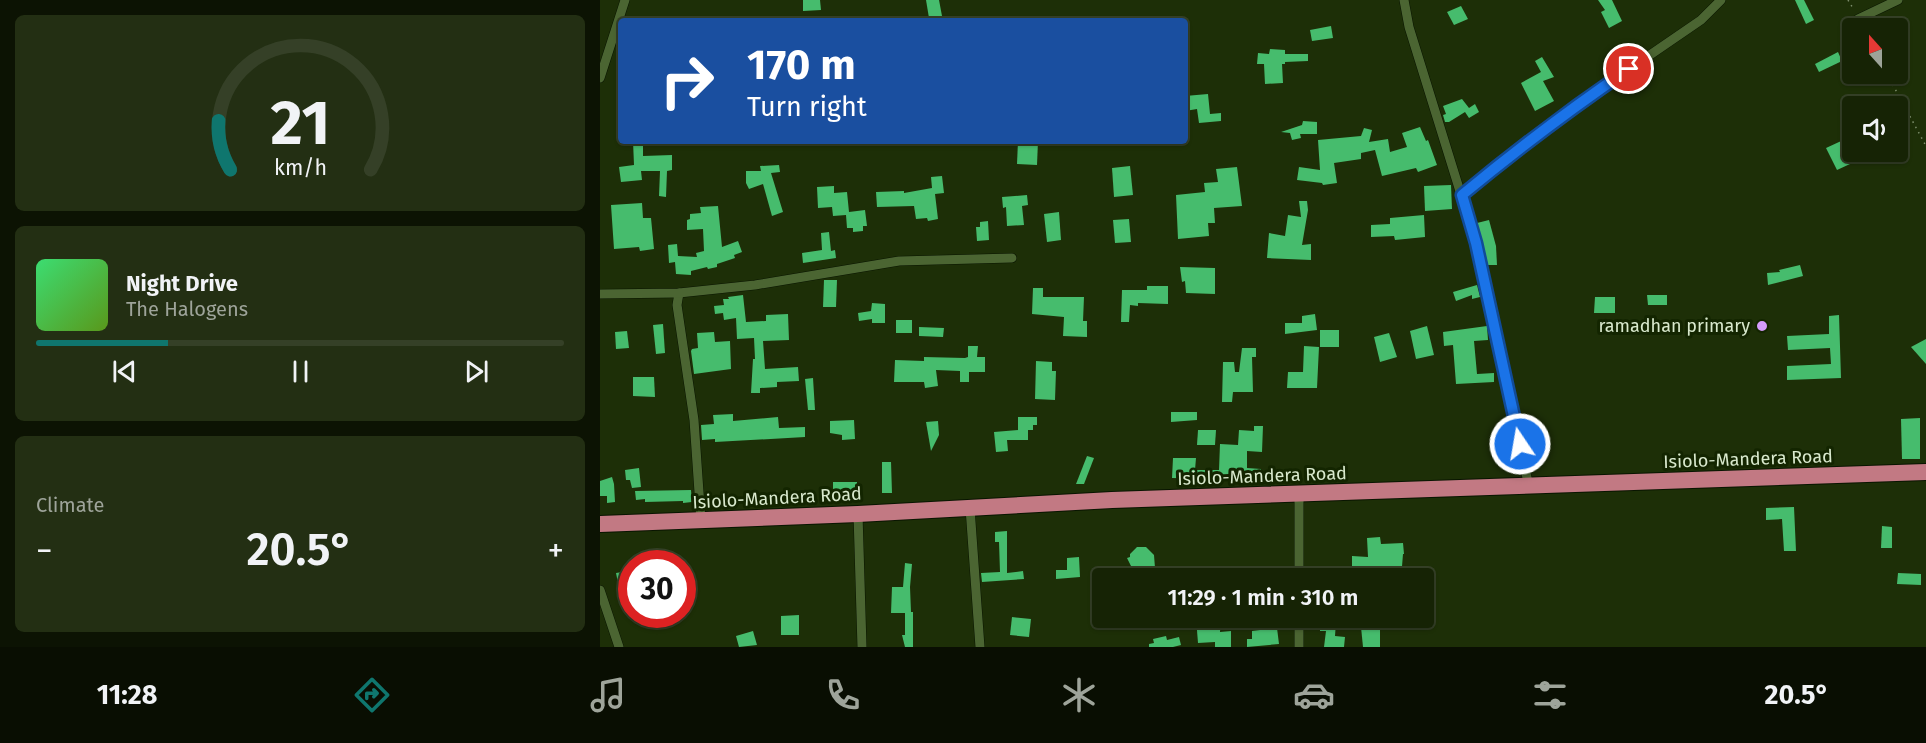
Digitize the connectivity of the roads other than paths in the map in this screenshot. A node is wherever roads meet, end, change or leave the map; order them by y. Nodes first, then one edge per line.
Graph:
1 (625, 0) edge
2 (1404, 0) edge
3 (1721, 0) edge
4 (1898, 0) edge
5 (619, 18) edge
6 (1860, 18) edge
7 (618, 21) edge
8 (600, 44) edge
9 (610, 44) junction
10 (600, 78) edge
11 (1462, 195) junction
12 (1012, 258) dead end
13 (679, 293) junction
14 (600, 294) edge
15 (1926, 472) edge
16 (1529, 487) junction
17 (1299, 494) junction
18 (970, 508) junction
19 (858, 514) junction
20 (701, 521) junction
21 (600, 524) edge
22 (1299, 568) edge
23 (600, 590) edge
24 (1299, 628) edge
25 (619, 647) edge
26 (862, 647) edge
27 (980, 647) edge
28 (1299, 647) edge

1 - 5 street
2 - 11 street
3 - 11 street
4 - 6 street
7 - 9 street
8 - 9 street
9 - 10 street
11 - 16 street
12 - 13 street
13 - 14 street
13 - 20 street
15 - 16 highway, Isiolo-Mandera Road
16 - 17 highway, Isiolo-Mandera Road
17 - 18 highway, Isiolo-Mandera Road
17 - 22 street
18 - 19 highway, Isiolo-Mandera Road
18 - 27 street
19 - 20 highway, Isiolo-Mandera Road
19 - 26 street
20 - 21 highway, Isiolo-Mandera Road
23 - 25 street
24 - 28 street

